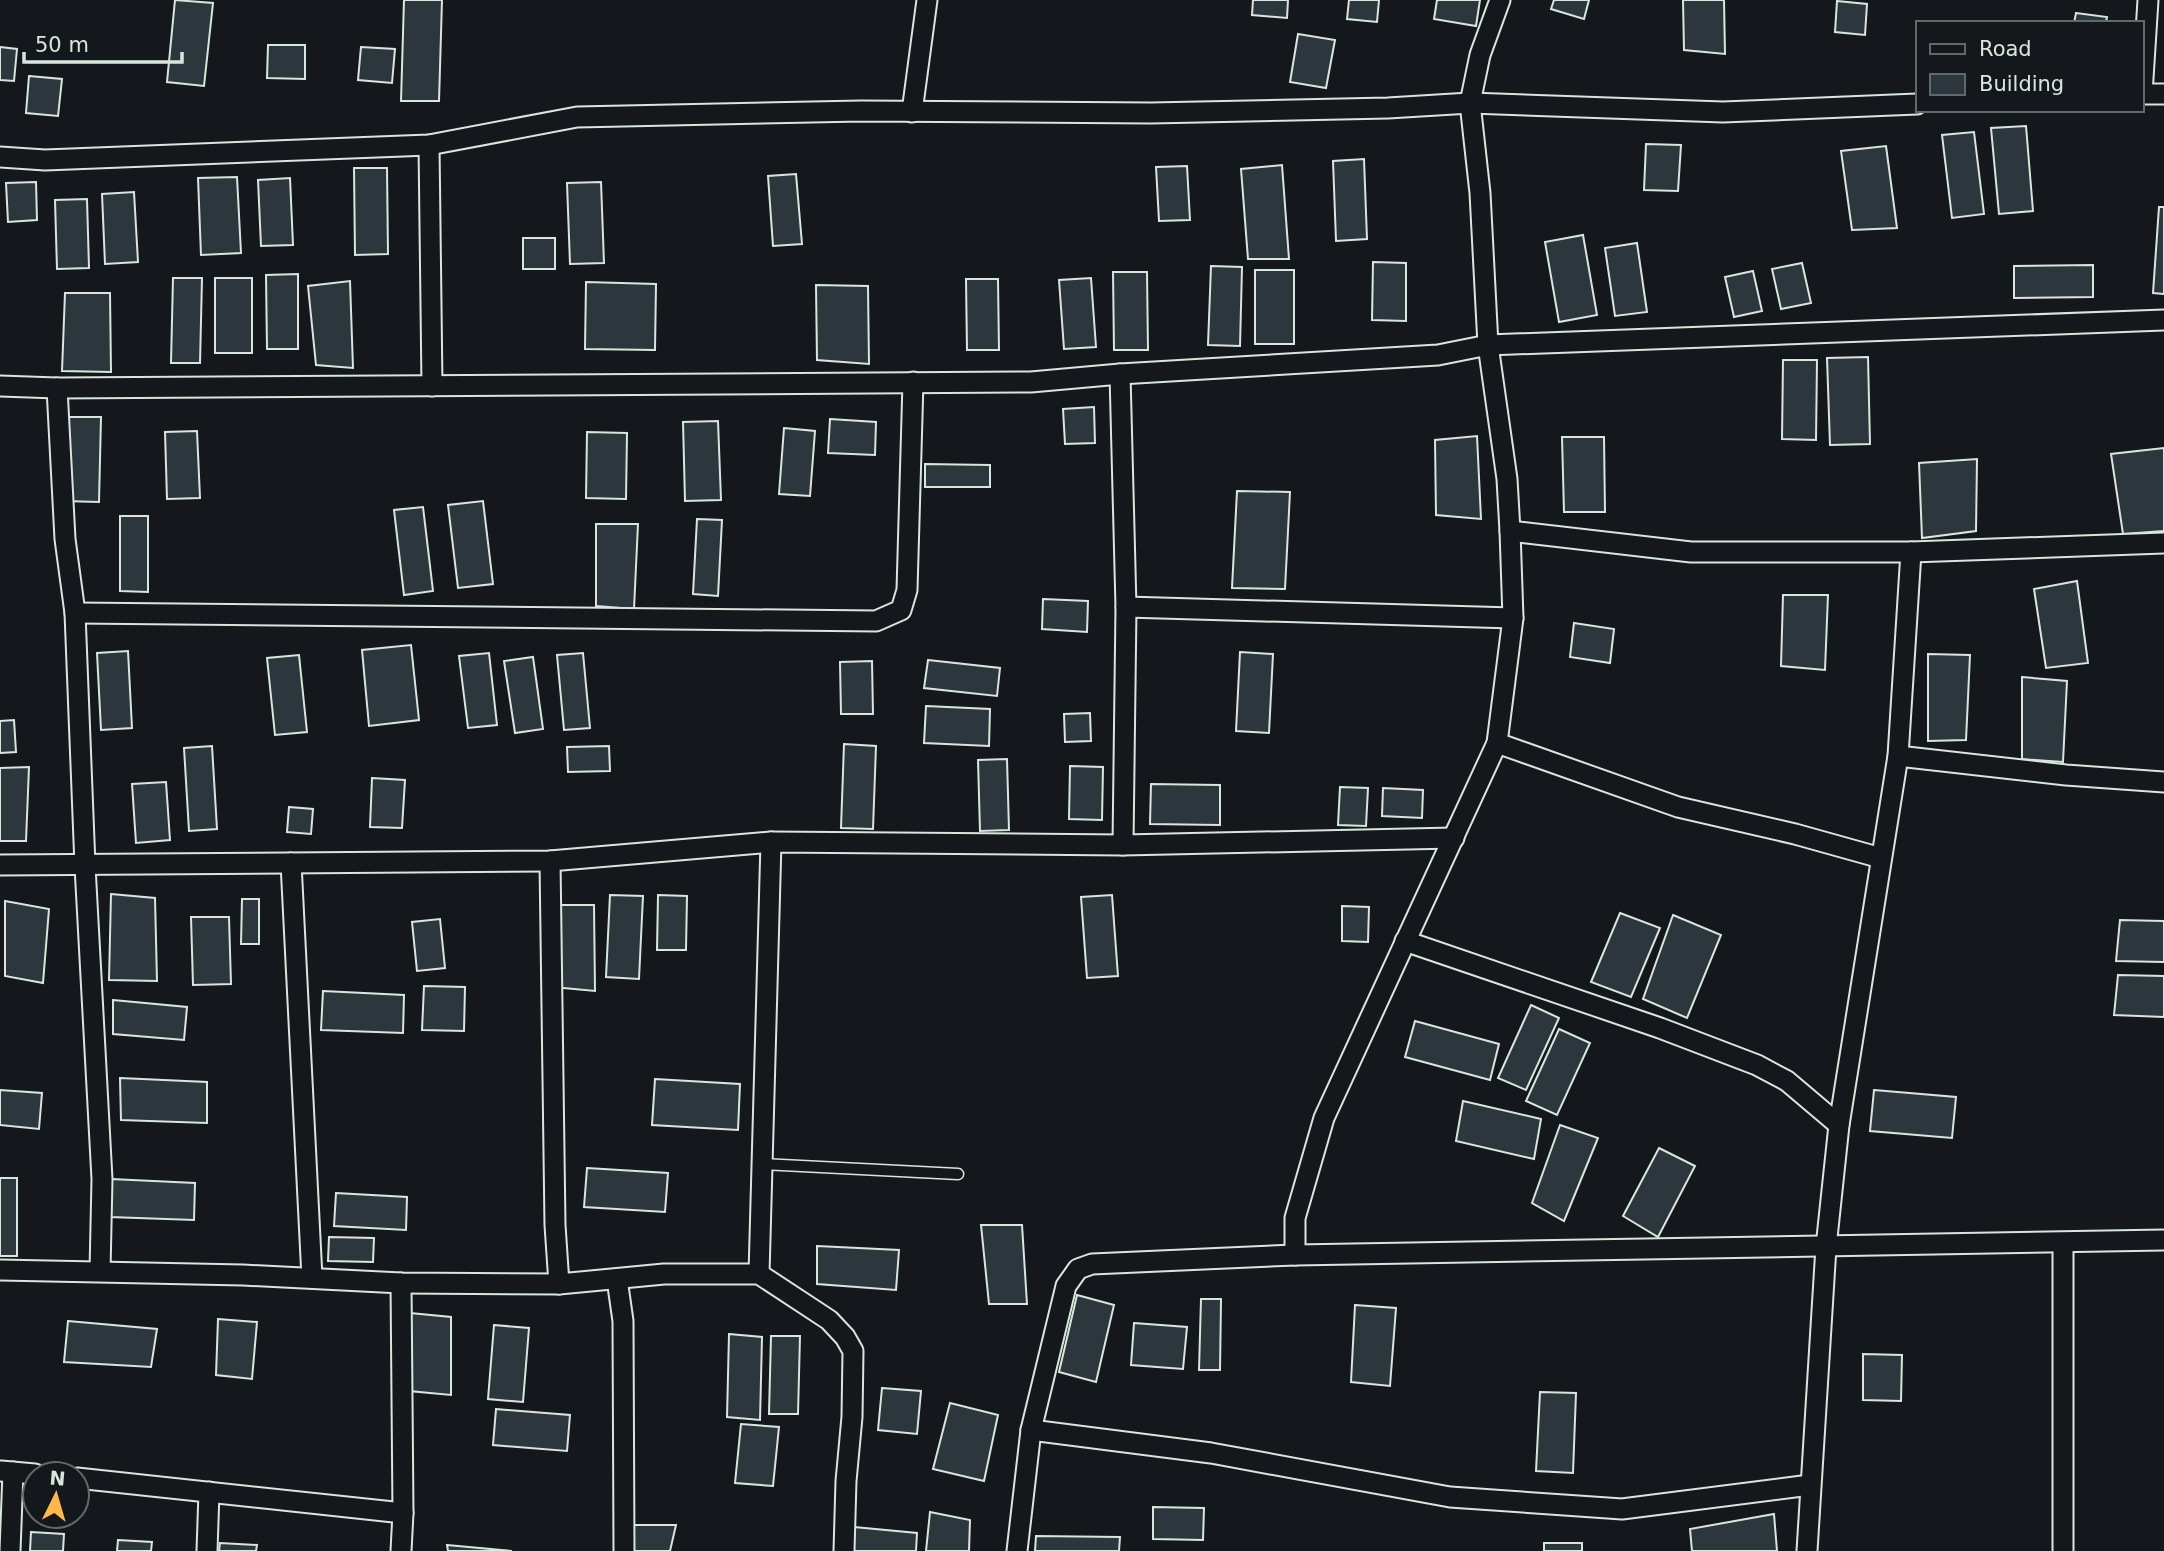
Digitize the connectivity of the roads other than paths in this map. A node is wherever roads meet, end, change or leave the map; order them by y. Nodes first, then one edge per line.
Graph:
1 (927, 0) edge
2 (1500, 0) edge
3 (2148, 0) edge
4 (2143, 78) edge
5 (2143, 94) edge
6 (2164, 94) edge
7 (1470, 103) junction
8 (1916, 104) edge
9 (912, 111) junction
10 (429, 145) junction
11 (0, 157) edge
12 (2164, 320) edge
13 (1488, 345) junction
14 (1120, 374) junction
15 (913, 382) junction
16 (0, 386) edge
17 (432, 386) junction
18 (57, 388) junction
19 (1510, 531) junction
20 (2164, 543) edge
21 (1910, 552) junction
22 (1126, 607) junction
23 (75, 613) junction
24 (1513, 618) junction
25 (1497, 743) junction
26 (1898, 756) junction
27 (2164, 782) edge
28 (1454, 838) junction
29 (771, 842) junction
30 (1123, 845) junction
31 (1881, 858) junction
32 (550, 860) junction
33 (291, 863) junction
34 (0, 865) edge
35 (85, 866) junction
36 (1405, 941) junction
37 (1839, 1125) junction
38 (762, 1164) junction
39 (958, 1174) dead end
40 (2164, 1240) edge
41 (2063, 1244) junction
42 (1826, 1247) junction
43 (1295, 1255) junction
44 (0, 1270) edge
45 (100, 1271) junction
46 (759, 1274) junction
47 (312, 1278) junction
48 (617, 1279) junction
49 (401, 1283) junction
50 (559, 1284) junction
51 (1031, 1430) junction
52 (6, 1472) edge
53 (91, 1479) edge
54 (1810, 1485) junction
55 (209, 1492) junction
56 (403, 1513) junction
57 (10, 1551) edge
58 (207, 1551) edge
59 (401, 1551) edge
60 (624, 1551) edge
61 (844, 1551) edge
62 (1017, 1551) edge
63 (1807, 1551) edge
64 (2063, 1551) edge

1 - 9 street
2 - 7 street
3 - 4 street
5 - 6 street
7 - 8 street
7 - 9 street
7 - 13 street
9 - 10 street
10 - 11 street
10 - 17 street
12 - 13 street
13 - 14 street
13 - 19 street
14 - 15 street
14 - 22 street
15 - 17 street
15 - 23 street
16 - 18 street
17 - 18 street
18 - 23 street
19 - 21 street
19 - 24 street
20 - 21 street
21 - 26 street
22 - 24 street
22 - 30 street
23 - 35 street
24 - 25 street
25 - 28 street
25 - 31 street
26 - 27 street
26 - 31 street
28 - 30 street
28 - 36 street
29 - 30 street
29 - 32 street
29 - 38 street
31 - 37 street
32 - 33 street
32 - 50 street
33 - 35 street
33 - 47 street
34 - 35 street
35 - 45 street
36 - 37 street
36 - 43 street
37 - 42 street
38 - 39 lane
38 - 46 street
40 - 41 street
41 - 42 street
41 - 64 street
42 - 43 street
42 - 54 street
43 - 51 street
44 - 45 street
45 - 47 street
46 - 48 street
46 - 61 street
47 - 49 street
48 - 50 street
48 - 60 street
49 - 50 street
49 - 56 street
51 - 54 street
51 - 62 street
52 - 57 street
53 - 55 street
54 - 63 street
55 - 56 street
55 - 58 street
56 - 59 street

